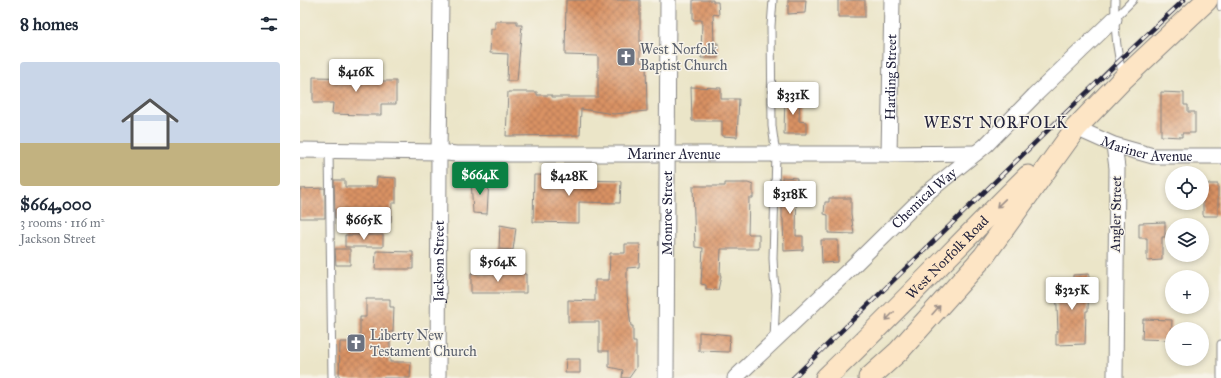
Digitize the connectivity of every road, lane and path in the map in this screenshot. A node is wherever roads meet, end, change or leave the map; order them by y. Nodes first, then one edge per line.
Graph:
1 (441, 0) edge
2 (668, 0) edge
3 (773, 0) edge
4 (892, 0) edge
5 (1115, 0) edge
6 (1133, 0) edge
7 (1206, 0) edge
8 (1221, 0) edge
9 (1221, 7) edge
10 (1114, 19) junction
11 (1124, 78) junction
12 (1072, 132) junction
13 (1114, 146) junction
14 (300, 150) edge
15 (328, 150) junction
16 (439, 152) junction
17 (976, 153) junction
18 (889, 154) junction
19 (666, 155) junction
20 (776, 155) junction
21 (1221, 156) edge
22 (773, 341) junction
23 (1221, 344) edge
24 (332, 378) edge
25 (438, 378) edge
26 (666, 378) edge
27 (735, 378) edge
28 (826, 378) edge
29 (869, 378) edge
30 (1115, 378) edge
31 (1221, 378) edge

1 - 16 street, Jackson Street
2 - 19 street, Monroe Street
3 - 20 lane
4 - 18 street, Harding Street
5 - 10 lane
6 - 10 lane
7 - 11 street, West Norfolk Road
8 - 9 lane
10 - 11 lane
10 - 17 street, Chemical Way
11 - 12 street, West Norfolk Road
12 - 13 street, Mariner Avenue
12 -> 28 street, West Norfolk Road
29 -> 12 street, West Norfolk Road
13 - 21 street, Mariner Avenue
13 - 30 street, Angler Street
14 - 15 street, Mariner Avenue
15 - 16 street, Mariner Avenue
15 - 24 lane
16 - 19 street, Mariner Avenue
16 - 25 street, Jackson Street
17 - 18 street, Mariner Avenue
17 - 22 street, Chemical Way
18 - 20 street, Mariner Avenue
19 - 20 street, Mariner Avenue
19 - 26 street, Monroe Street
20 - 22 lane
22 - 27 street, Chemical Way
23 - 31 lane

